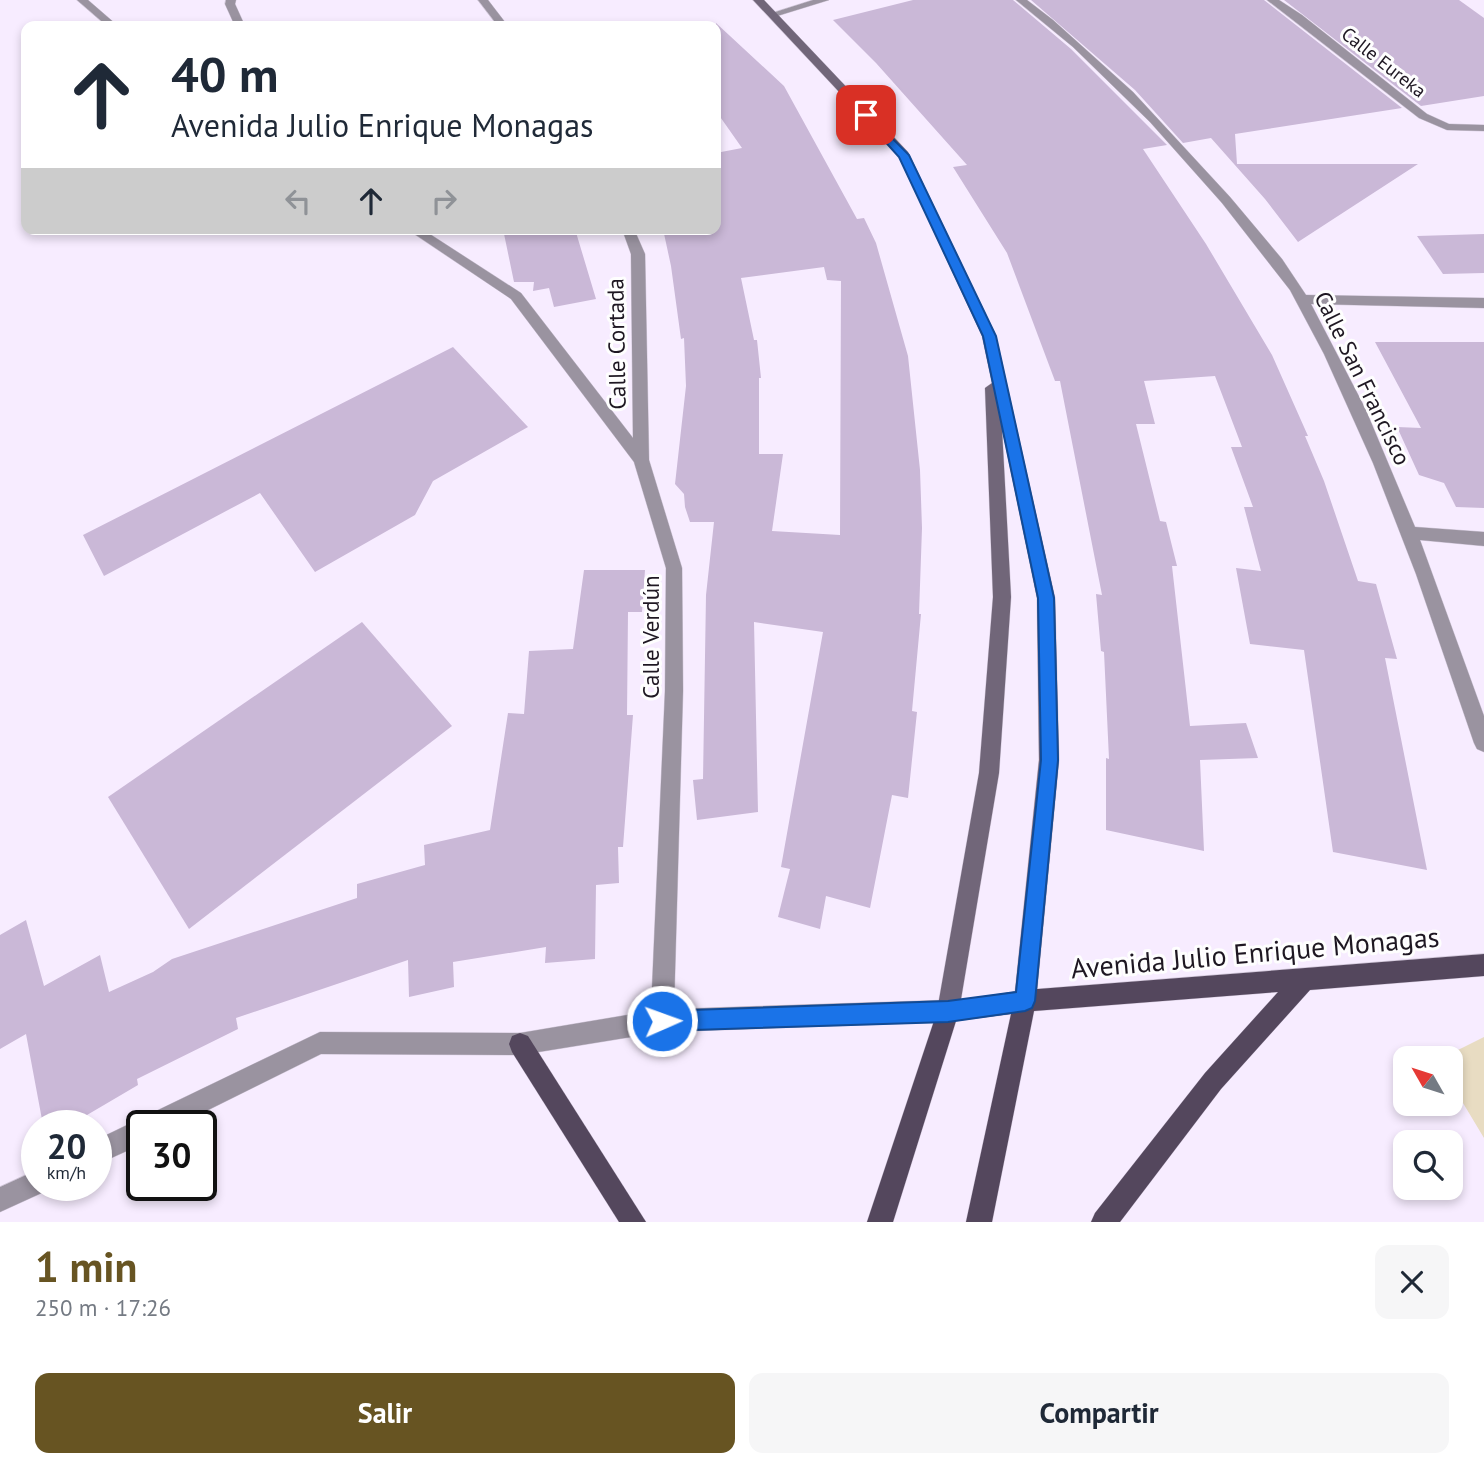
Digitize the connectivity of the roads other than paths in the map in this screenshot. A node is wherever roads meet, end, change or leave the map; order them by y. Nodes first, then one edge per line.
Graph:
1 (82, 0) edge
2 (231, 0) edge
3 (483, 0) edge
4 (758, 0) edge
5 (824, 0) edge
6 (1021, 0) edge
7 (1272, 0) edge
8 (774, 14) junction
9 (107, 21) edge
10 (238, 21) edge
11 (499, 21) edge
12 (1484, 128) edge
13 (423, 235) edge
14 (630, 235) edge
15 (1302, 299) junction
16 (1484, 303) edge
17 (989, 336) junction
18 (641, 460) junction
19 (1411, 533) junction
20 (1484, 539) edge
21 (1484, 743) edge
22 (1484, 965) edge
23 (1305, 979) junction
24 (1025, 1001) junction
25 (948, 1012) junction
26 (662, 1021) junction
27 (520, 1044) junction
28 (184, 1110) edge
29 (21, 1190) edge
30 (0, 1200) edge
31 (633, 1222) edge
32 (880, 1222) edge
33 (979, 1222) edge
34 (1104, 1222) edge

1 - 9 street
2 - 10 street
3 - 11 street
4 - 8 street
5 - 8 street
6 - 15 street, Calle San Francisco
7 - 12 street, Calle Eureka
8 - 17 street
13 - 18 street, Calle Verdún
14 - 18 street, Calle Cortada
15 - 16 street
15 - 19 street, Calle San Francisco
17 - 24 street
17 - 25 street
18 - 26 street, Calle Verdún
19 - 20 street
19 - 21 street, Calle San Francisco
22 - 23 main road, Avenida Julio Enrique Monagas
23 - 24 main road, Avenida Julio Enrique Monagas
23 - 34 main road
24 - 25 main road, Avenida Julio Enrique Monagas
24 - 33 main road
25 - 26 street
25 - 32 main road
26 - 27 street
27 - 28 street
27 - 31 main road
29 - 30 street

